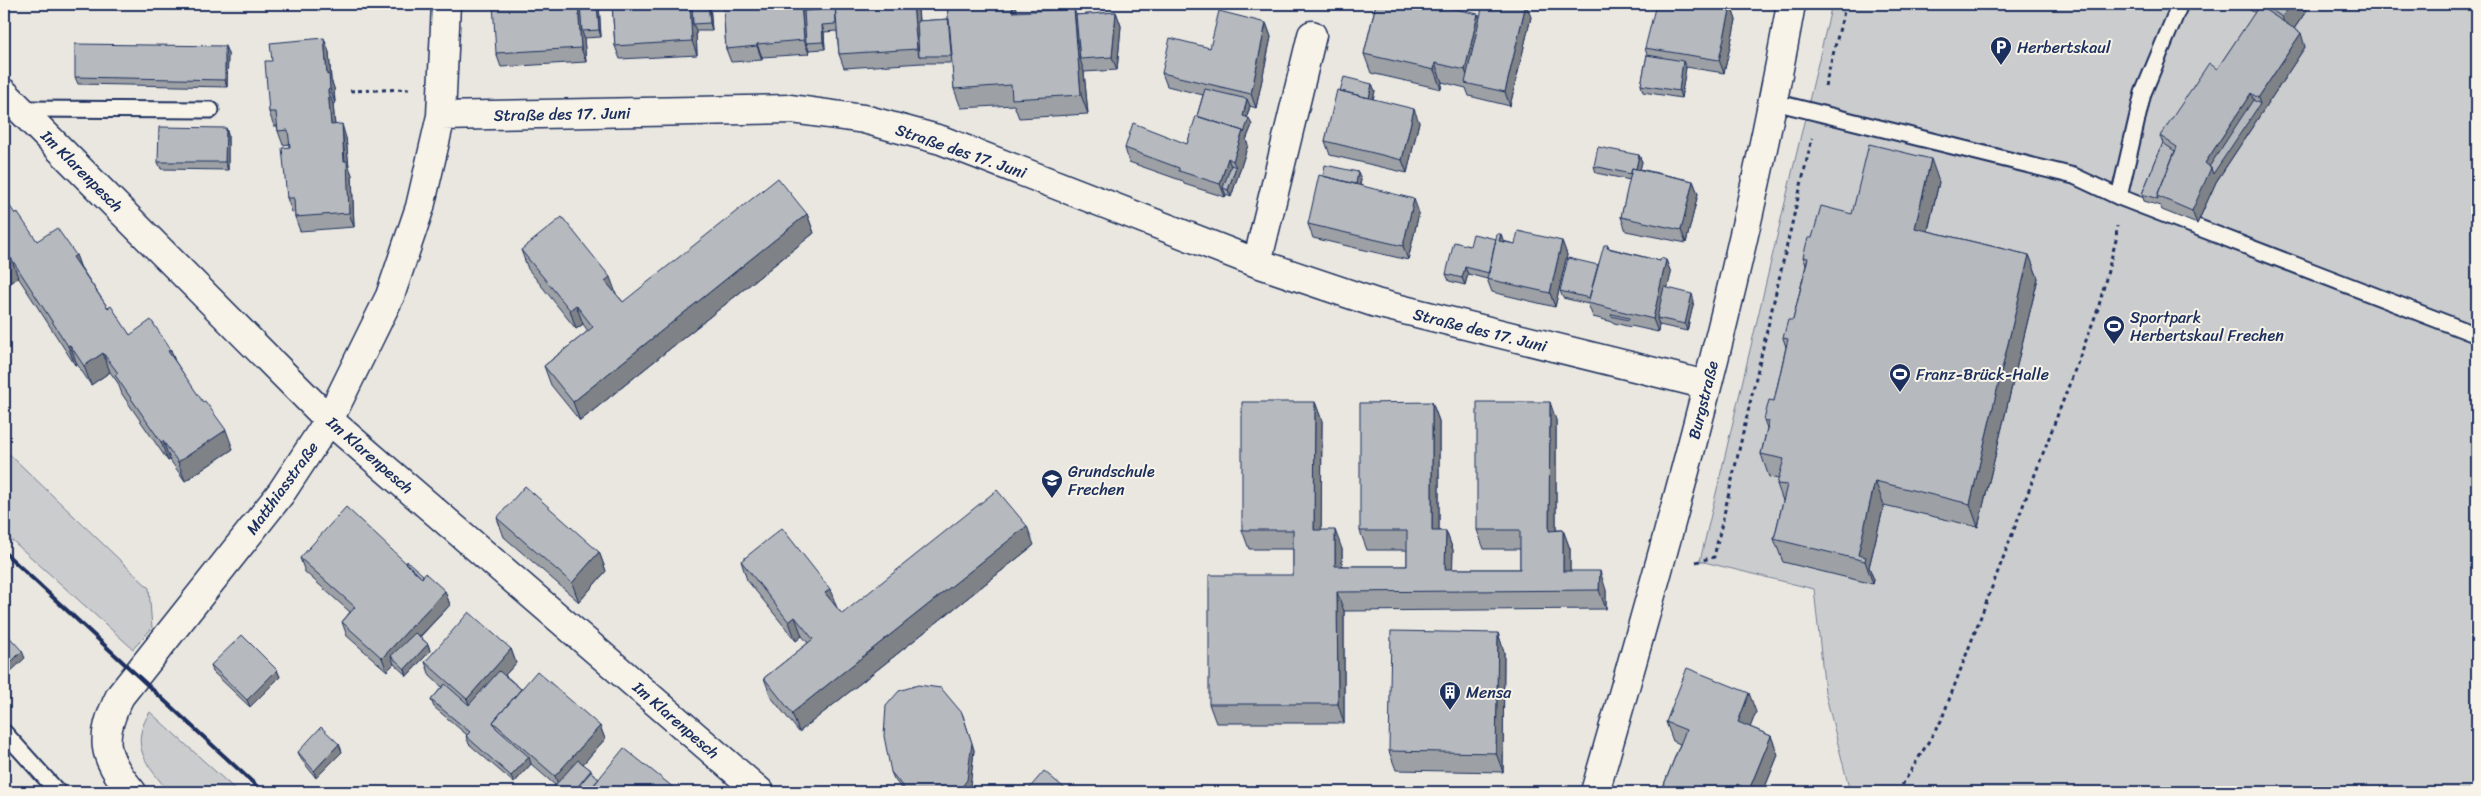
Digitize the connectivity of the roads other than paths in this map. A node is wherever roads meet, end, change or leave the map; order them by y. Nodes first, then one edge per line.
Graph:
1 (446, 4) edge
2 (1791, 4) edge
3 (2180, 4) edge
4 (1312, 35) dead end
5 (12, 101) edge
6 (1774, 102) junction
7 (211, 110) dead end
8 (441, 116) junction
9 (2119, 198) junction
10 (1257, 263) junction
11 (2477, 335) edge
12 (1707, 385) junction
13 (329, 420) junction
14 (4, 732) edge
15 (58, 792) edge
16 (132, 792) edge
17 (760, 792) edge
18 (1595, 792) edge

1 - 8 street, Matthiasstraße
2 - 6 street, Burgstraße
3 - 9 lane
4 - 10 street
5 - 7 lane
5 - 13 street, Im Klarenpesch
6 - 9 lane
6 - 12 street, Burgstraße
8 - 10 street, Straße des 17. Juni
8 - 13 street, Matthiasstraße
9 - 11 lane
10 - 12 street, Straße des 17. Juni
12 - 18 street, Burgstraße
13 - 16 street, Matthiasstraße
13 - 17 street, Im Klarenpesch
14 - 15 lane

